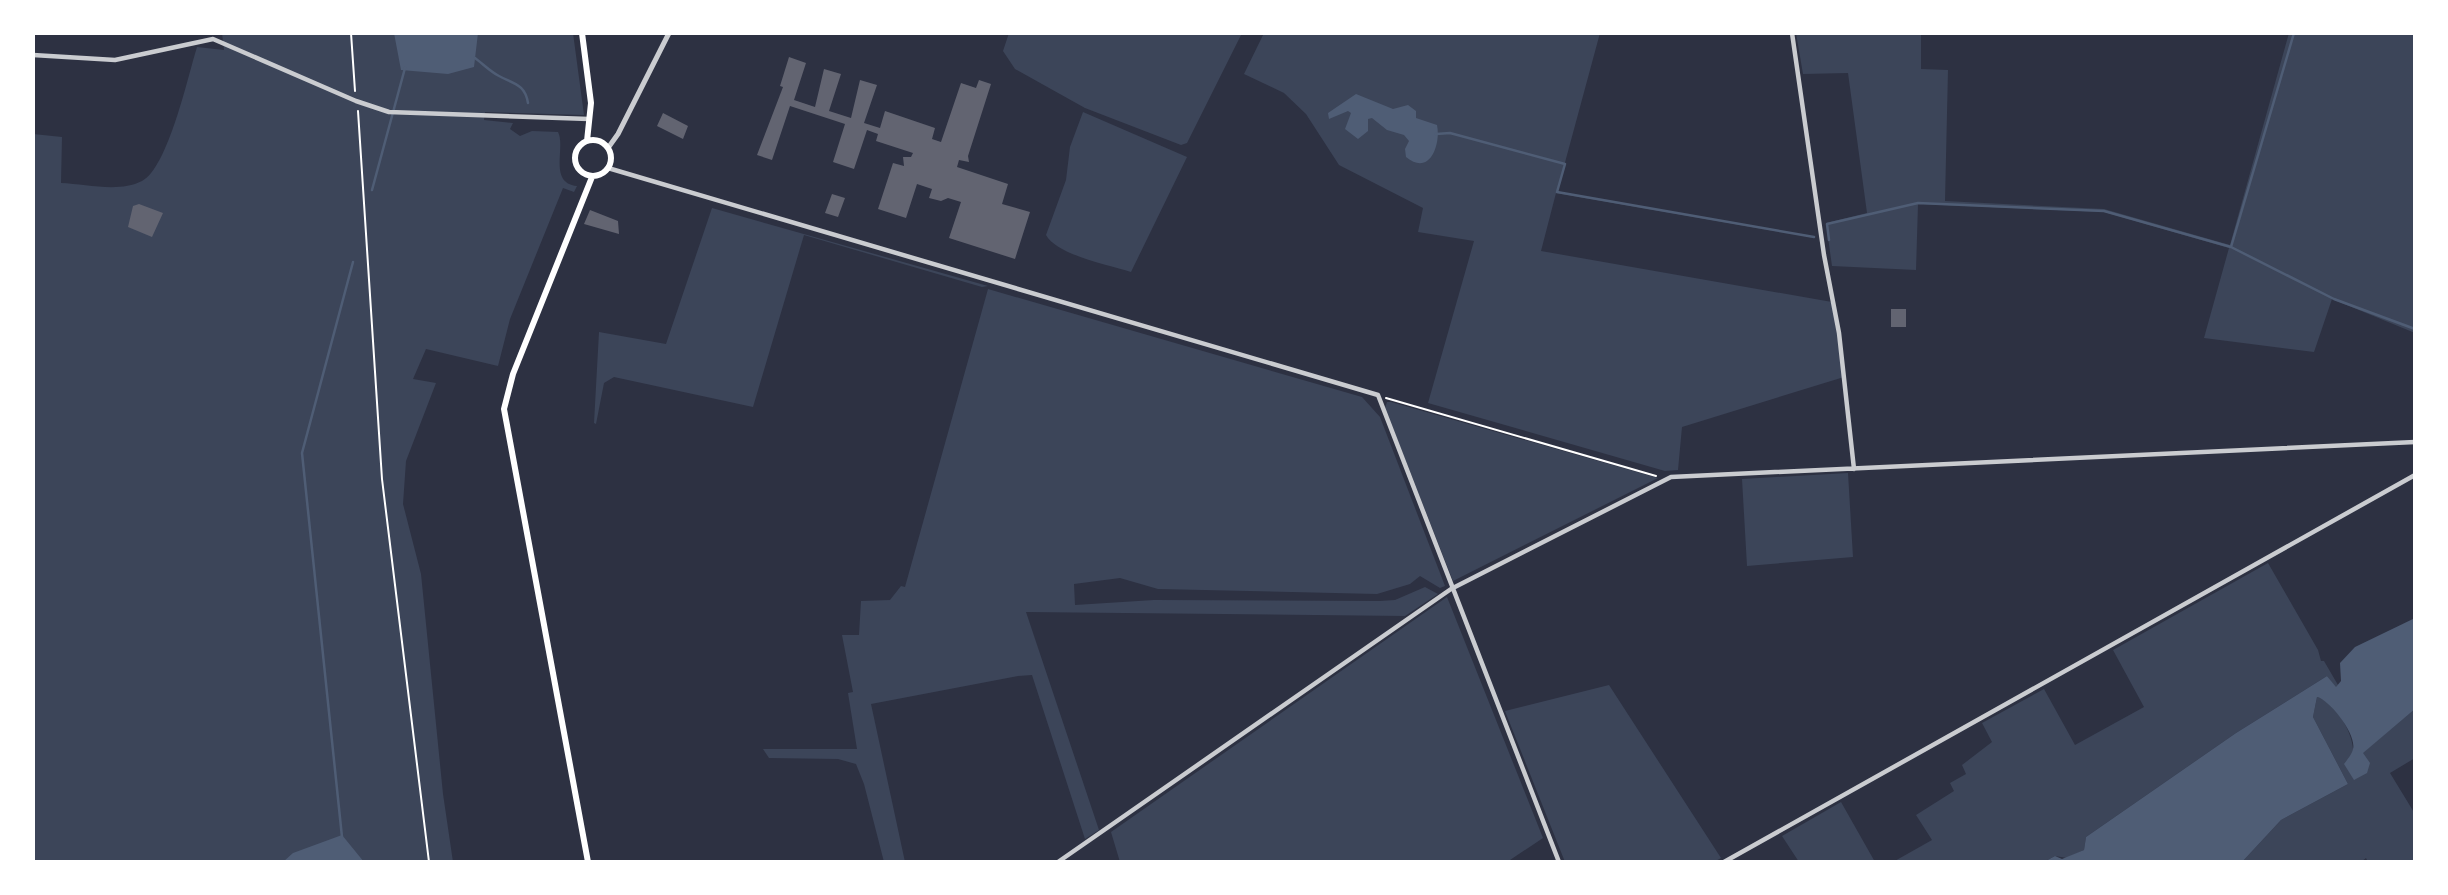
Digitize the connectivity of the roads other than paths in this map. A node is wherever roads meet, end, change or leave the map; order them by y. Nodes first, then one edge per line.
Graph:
1 (582, 33) edge
2 (669, 33) edge
3 (1792, 33) edge
4 (213, 36) edge
5 (33, 55) edge
6 (590, 119) junction
7 (587, 141) junction
8 (608, 148) junction
9 (608, 168) junction
10 (592, 177) junction
11 (2415, 442) edge
12 (1854, 469) junction
13 (2415, 475) edge
14 (1451, 589) junction
15 (588, 862) edge
16 (1058, 862) edge
17 (1559, 862) edge
18 (1724, 862) edge

1 - 6 main road
2 - 8 street
3 - 12 street
4 - 5 street
4 - 6 street
6 - 7 main road
7 - 8 main road
7 - 10 main road
8 - 9 main road
9 - 10 main road
9 - 14 street
10 - 15 main road
11 - 12 street
12 - 14 street
13 - 18 street
14 - 16 street
14 - 17 street

